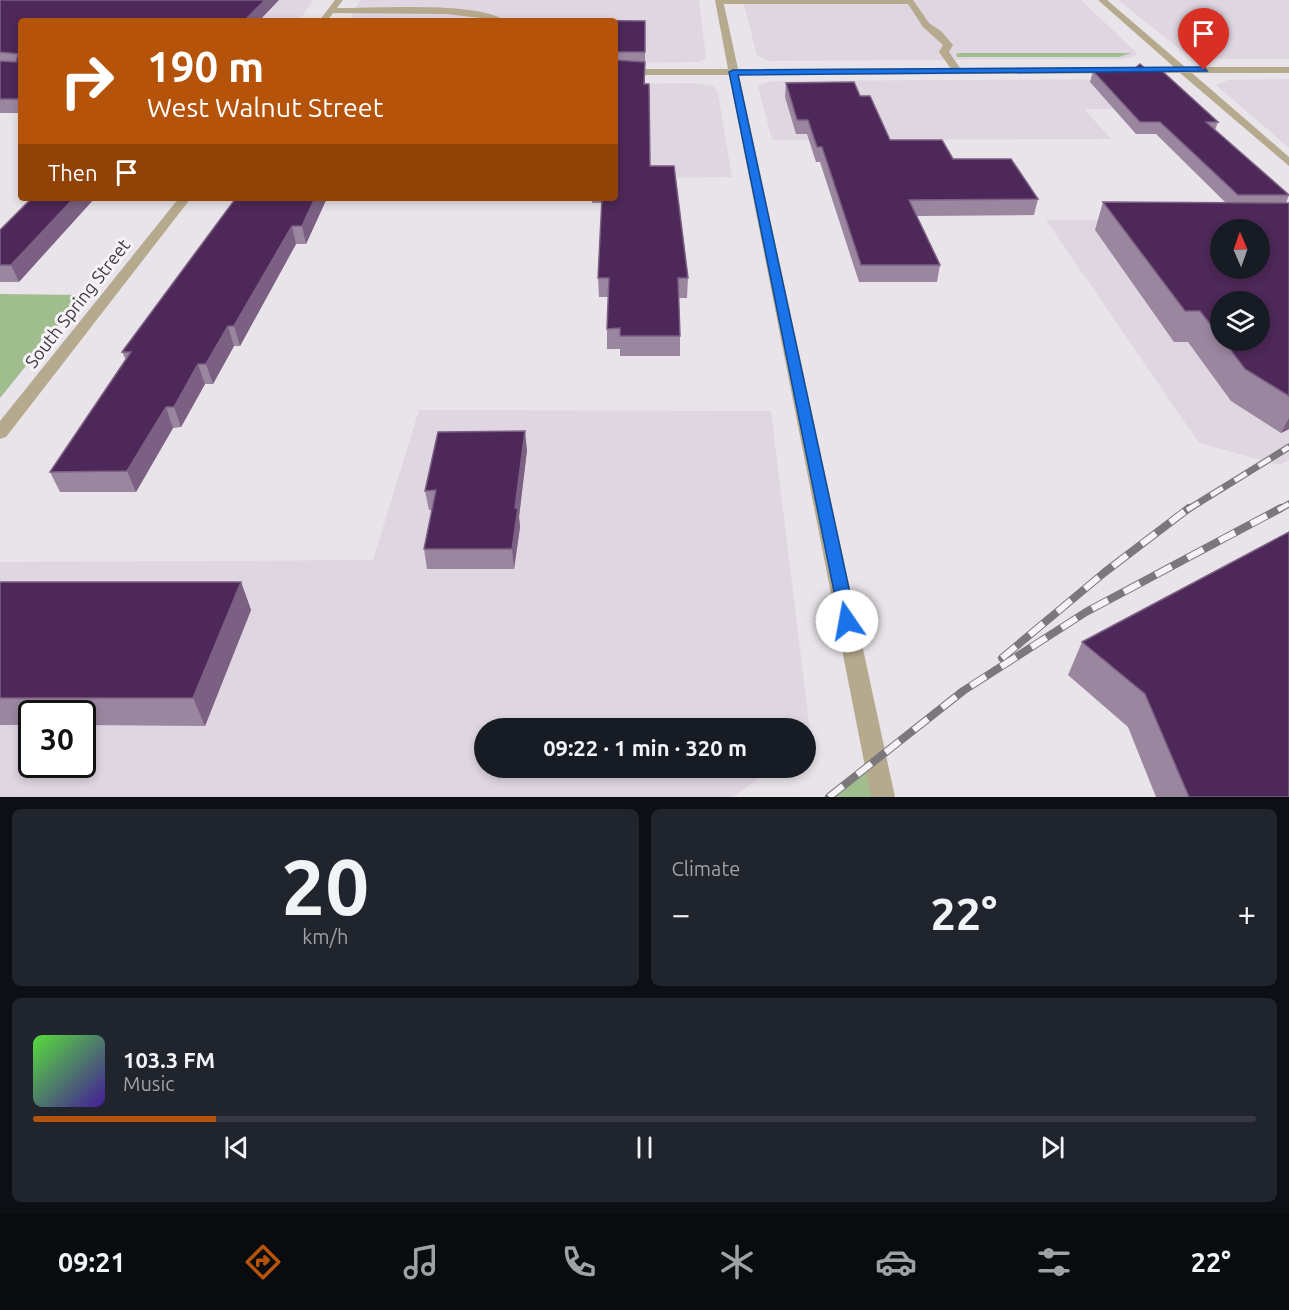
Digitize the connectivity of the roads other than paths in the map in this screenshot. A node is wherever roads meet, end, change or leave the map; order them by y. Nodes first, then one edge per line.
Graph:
1 (339, 0) edge
2 (1102, 0) edge
3 (719, 1) edge
4 (909, 1) edge
5 (330, 10) junction
6 (325, 18) edge
7 (335, 18) edge
8 (497, 18) edge
9 (1183, 70) junction
10 (1289, 70) edge
11 (957, 71) junction
12 (618, 72) edge
13 (733, 72) junction
14 (1289, 163) edge
15 (183, 201) edge
16 (0, 433) edge
17 (884, 797) edge

1 - 5 street
2 - 9 street
3 - 4 street
3 - 13 street
4 - 11 street
5 - 6 street
5 - 7 street
5 - 8 street
9 - 10 street
9 - 11 street
9 - 14 street
11 - 13 street
12 - 13 street
13 - 17 street
15 - 16 street, South Spring Street

